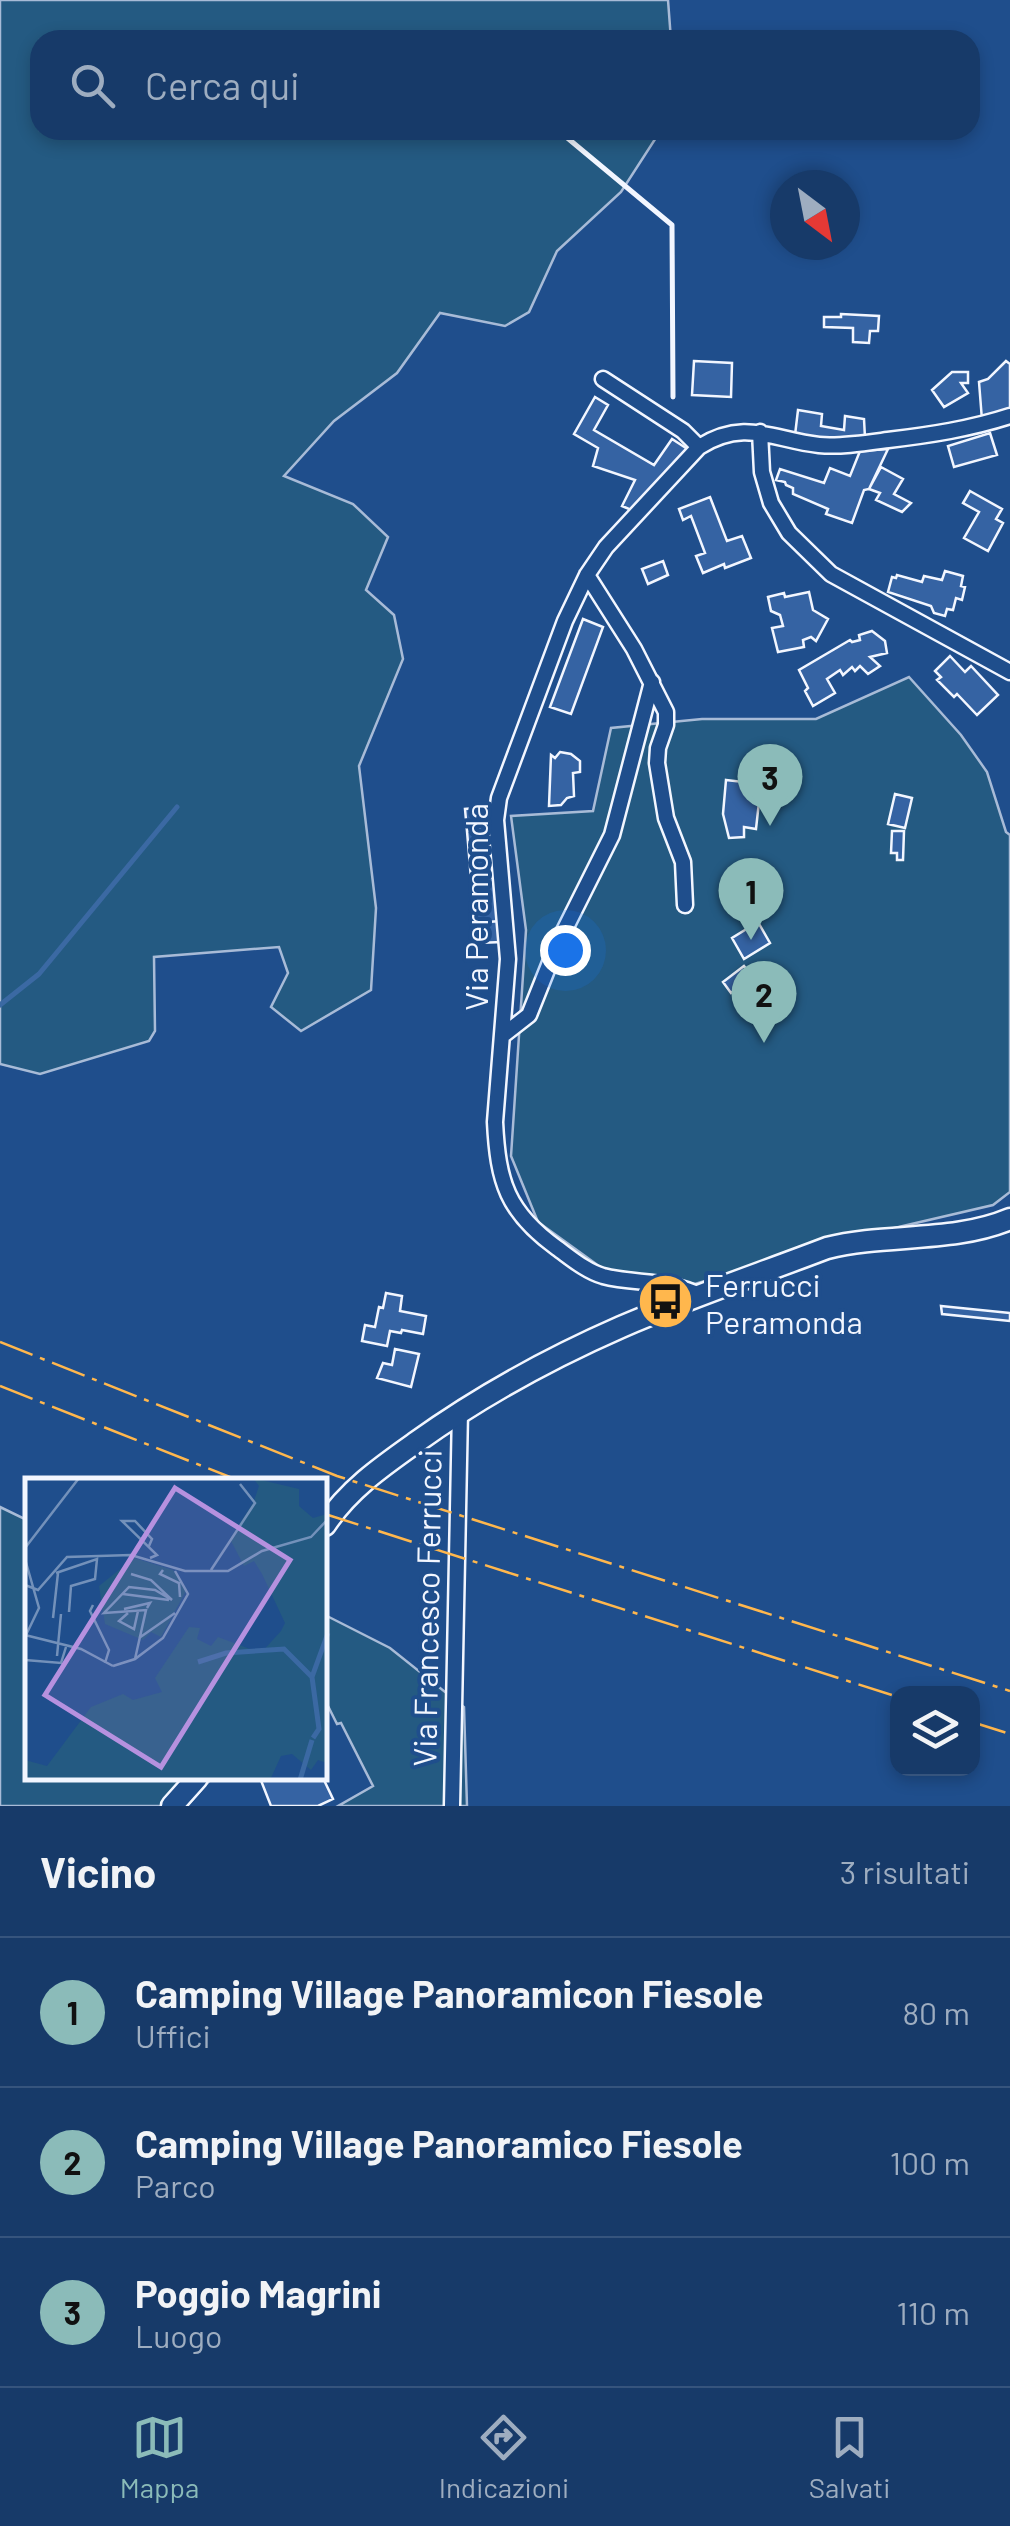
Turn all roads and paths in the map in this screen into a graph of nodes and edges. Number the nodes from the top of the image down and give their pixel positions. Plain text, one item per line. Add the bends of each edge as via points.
1 (602, 380) dead end
2 (1010, 416) edge
3 (760, 432) junction
4 (699, 447) junction
5 (586, 575) junction
6 (1010, 672) edge
7 (652, 682) junction
8 (686, 905) dead end
9 (502, 1036) junction
10 (1010, 1219) edge
11 (702, 1296) junction
12 (460, 1411) junction
13 (328, 1520) edge
14 (194, 1781) edge
15 (172, 1806) edge
16 (452, 1806) edge

1 - 4 street
2 - 3 street via 970,429 869,442 819,445
3 - 4 street via 735,432
3 - 6 street via 771,503 831,574
4 - 5 street, Via Peramonda
5 - 7 street
5 - 9 street, Via Peramonda via 496,810 508,959
7 - 8 street via 667,718 657,763
7 - 9 street via 612,835 529,1016
9 - 11 street, Via Peramonda via 496,1143 506,1191 523,1220 603,1276
10 - 11 main road, Via Francesco Ferrucci via 966,1232 828,1248
11 - 12 main road, Via Francesco Ferrucci via 604,1335
12 - 13 main road, Via Francesco Ferrucci via 364,1480
12 - 16 street, Via Francesco Ferrucci
14 - 15 main road

